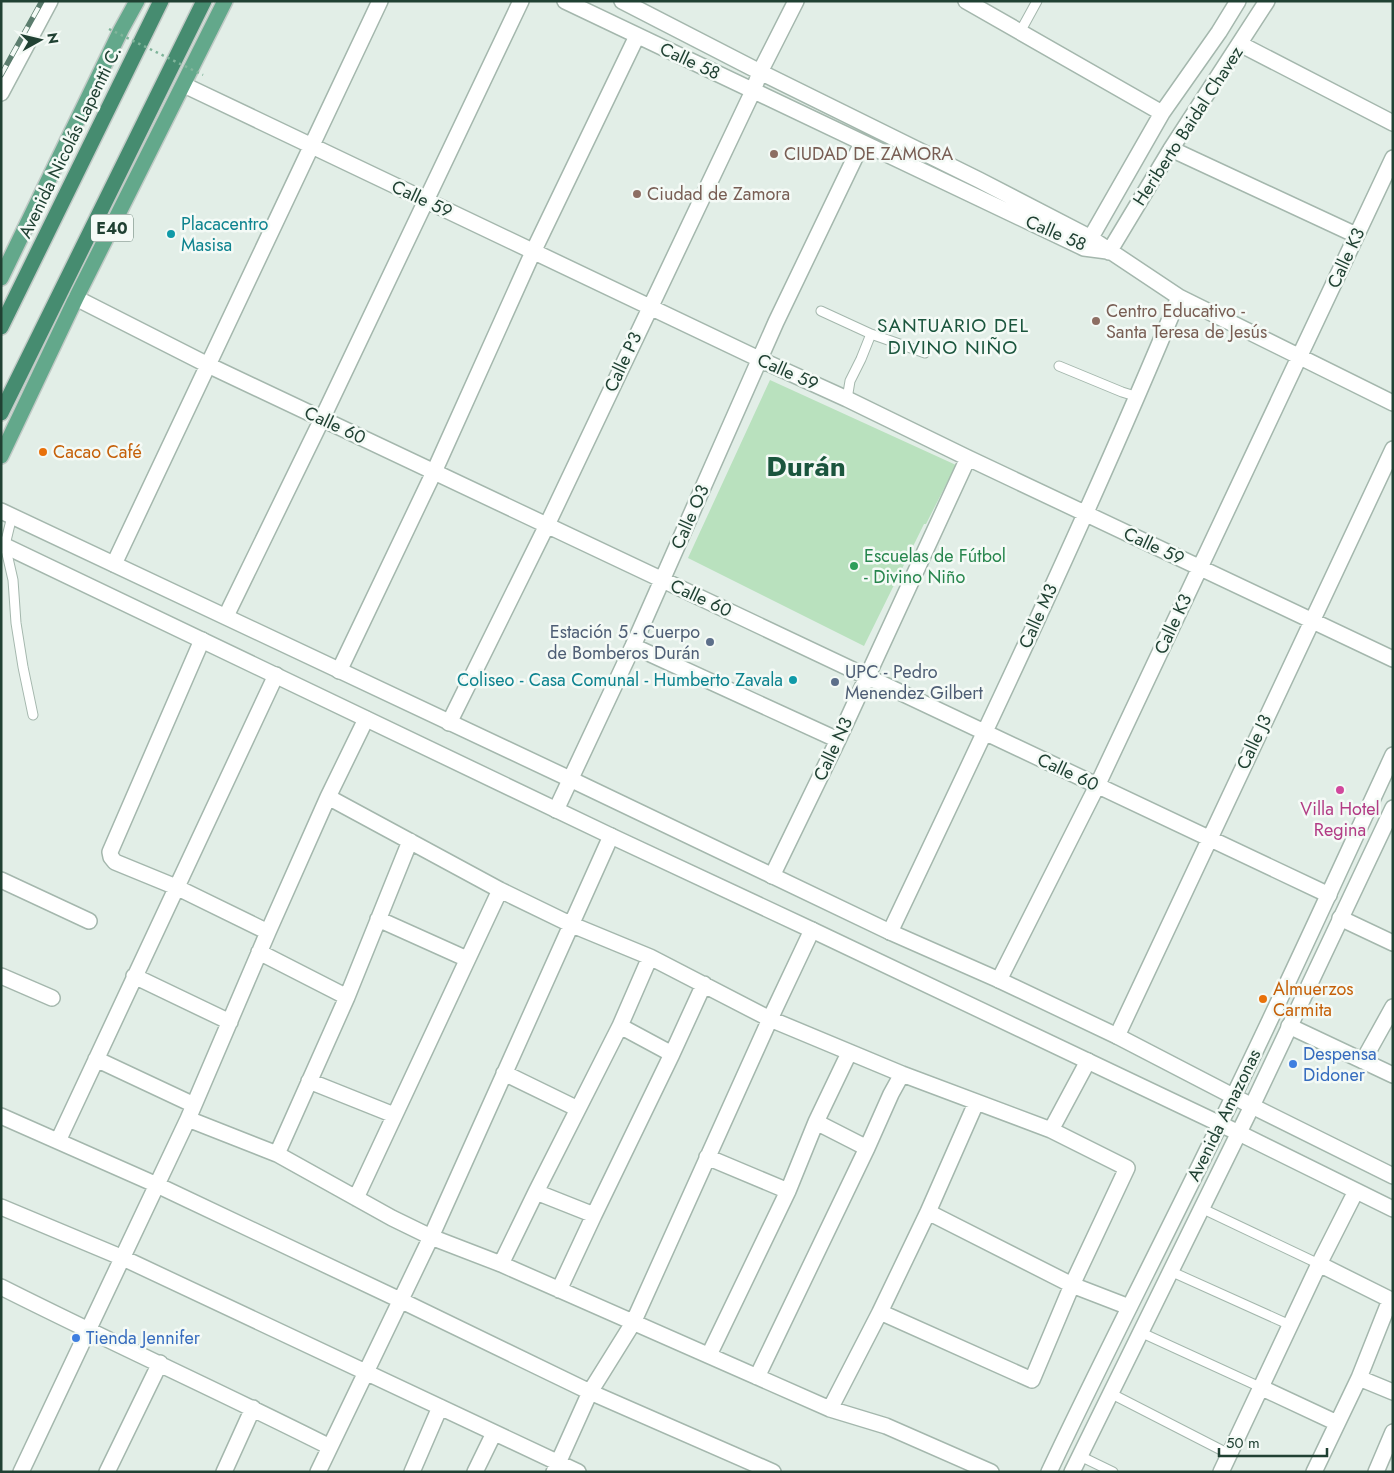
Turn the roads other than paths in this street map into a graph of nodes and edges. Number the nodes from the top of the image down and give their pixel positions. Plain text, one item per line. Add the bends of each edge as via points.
1 (50, 1) edge
2 (137, 1) edge
3 (161, 1) edge
4 (204, 1) edge
5 (225, 1) edge
6 (380, 1) edge
7 (521, 1) edge
8 (565, 1) edge
9 (622, 1) edge
10 (796, 1) edge
11 (966, 1) edge
12 (1037, 1) edge
13 (1238, 1) edge
14 (1267, 1) edge
15 (1020, 32) junction
16 (637, 36) junction
17 (1240, 44) junction
18 (760, 72) junction
19 (184, 85) junction
20 (753, 91) junction
21 (1, 94) edge
22 (1162, 113) junction
23 (1393, 123) edge
24 (862, 143) junction
25 (312, 147) junction
26 (1171, 149) junction
27 (1393, 158) edge
28 (426, 201) junction
29 (1356, 235) junction
30 (1087, 243) junction
31 (533, 252) junction
32 (1109, 252) junction
33 (1, 278) edge
34 (1179, 297) junction
35 (76, 298) junction
36 (649, 307) junction
37 (820, 311) dead end
38 (1, 327) edge
39 (871, 334) junction
40 (925, 353) dead end
41 (1299, 357) junction
42 (759, 359) junction
43 (208, 365) junction
44 (1059, 366) dead end
45 (1138, 397) junction
46 (847, 399) junction
47 (1393, 403) edge
48 (1, 413) edge
49 (322, 419) junction
50 (1393, 449) edge
51 (1, 456) edge
52 (968, 458) junction
53 (434, 472) junction
54 (7, 513) edge
55 (1085, 513) junction
56 (547, 525) junction
57 (3, 544) edge
58 (114, 564) junction
59 (1200, 568) junction
60 (662, 580) junction
61 (226, 616) junction
62 (1312, 620) junction
63 (202, 640) junction
64 (633, 646) junction
65 (1393, 659) edge
66 (339, 671) junction
67 (276, 675) junction
68 (866, 676) junction
69 (33, 715) dead end
70 (366, 719) junction
71 (449, 722) junction
72 (985, 733) junction
73 (838, 740) junction
74 (1393, 755) edge
75 (570, 779) junction
76 (1097, 786) junction
77 (328, 797) junction
78 (1393, 808) edge
79 (556, 810) junction
80 (611, 836) junction
81 (1209, 839) junction
82 (410, 841) junction
83 (772, 876) junction
84 (1, 880) edge
85 (176, 887) junction
86 (500, 890) junction
87 (1329, 895) junction
88 (1340, 918) junction
89 (378, 919) junction
90 (89, 921) dead end
91 (570, 924) junction
92 (812, 930) junction
93 (268, 932) junction
94 (890, 932) junction
95 (1393, 943) edge
96 (259, 952) junction
97 (650, 957) junction
98 (467, 959) junction
99 (1, 976) edge
100 (134, 976) junction
101 (999, 980) junction
102 (704, 984) junction
103 (347, 997) junction
104 (52, 998) dead end
105 (1393, 1006) edge
106 (770, 1019) junction
107 (230, 1022) junction
108 (620, 1026) junction
109 (1289, 1026) junction
110 (1117, 1036) junction
111 (849, 1053) junction
112 (672, 1054) junction
113 (96, 1059) junction
114 (1088, 1061) junction
115 (1363, 1061) junction
116 (504, 1074) junction
117 (902, 1074) junction
118 (1393, 1075) edge
119 (309, 1081) junction
120 (1234, 1096) junction
121 (976, 1103) junction
122 (1252, 1106) junction
123 (578, 1108) junction
124 (191, 1112) junction
125 (394, 1115) junction
126 (1, 1116) edge
127 (816, 1122) junction
128 (1221, 1123) junction
129 (1051, 1130) junction
130 (1239, 1133) junction
131 (58, 1141) junction
132 (867, 1148) junction
133 (277, 1154) junction
134 (708, 1157) junction
135 (1393, 1176) edge
136 (157, 1185) junction
137 (788, 1191) junction
138 (1356, 1191) junction
139 (536, 1192) junction
140 (356, 1198) junction
141 (1, 1207) edge
142 (1201, 1208) junction
143 (1393, 1209) edge
144 (928, 1212) junction
145 (594, 1215) junction
146 (431, 1237) junction
147 (123, 1258) junction
148 (502, 1264) junction
149 (1319, 1264) junction
150 (1170, 1271) junction
151 (1072, 1284) junction
152 (1, 1287) edge
153 (558, 1290) junction
154 (400, 1300) junction
155 (1391, 1301) edge
156 (1129, 1307) junction
157 (880, 1312) junction
158 (633, 1323) junction
159 (1290, 1326) junction
160 (89, 1331) junction
161 (1140, 1332) junction
162 (709, 1355) junction
163 (160, 1363) junction
164 (366, 1372) junction
165 (757, 1377) junction
166 (1359, 1378) junction
167 (1260, 1387) junction
168 (590, 1392) junction
169 (1393, 1392) edge
170 (1110, 1393) junction
171 (440, 1407) junction
172 (253, 1408) junction
173 (830, 1409) junction
174 (1338, 1422) junction
175 (494, 1432) junction
176 (1393, 1432) edge
177 (330, 1447) junction
178 (1229, 1454) junction
179 (1080, 1456) junction
180 (556, 1467) edge
181 (21, 1472) edge
182 (107, 1472) edge
183 (224, 1472) edge
184 (318, 1472) edge
185 (412, 1472) edge
186 (475, 1472) edge
187 (578, 1472) edge
188 (773, 1472) edge
189 (991, 1472) edge
190 (1049, 1472) edge
191 (1072, 1472) edge
192 (1113, 1472) edge
193 (1221, 1472) edge
194 (1314, 1472) edge
195 (1376, 1472) edge

1 - 21 street
2 - 33 main road, Avenida Nicolás Lapentti C.
3 - 38 highway, Avenida Nicolás Lapentti C.
4 - 48 highway, E40
5 - 19 main road, E40
6 - 25 street
7 - 28 street
8 - 16 street, Calle 58
9 - 18 street, Calle 58
10 - 18 street, Calle P3
11 - 15 street
12 - 15 lane
13 - 22 street, Heriberto Baidal Chavez
14 - 17 street, Heriberto Baidal Chavez
15 - 22 street
16 - 20 street, Calle 58
16 - 31 street
17 - 23 street
17 - 26 street, Heriberto Baidal Chavez
18 - 20 street, Calle P3
18 - 30 street, Calle 58 via 979,180
19 - 25 street, Calle 59
19 - 35 main road, E40
20 - 24 street, Calle 58
20 - 36 street, Calle P3
22 - 30 street, Heriberto Baidal Chavez
24 - 30 street, Calle 58
24 - 42 street, Calle O3
25 - 28 street, Calle 59
25 - 43 street
26 - 29 street
26 - 32 street, Heriberto Baidal Chavez
27 - 29 street, Calle K3
28 - 31 street, Calle 59
28 - 49 street
29 - 41 street, Calle K3
30 - 32 street, Calle 58
31 - 36 street, Calle 59
31 - 53 street
32 - 34 street
34 - 41 street
34 - 45 street, Calle M3
35 - 43 street, Calle 60
35 - 51 main road, E40
36 - 42 street, Calle 59
36 - 56 street, Calle P3
37 - 39 lane
39 - 40 lane
39 - 46 lane via 850,381
41 - 47 street
41 - 59 street, Calle K3
42 - 46 street, Calle 59
42 - 60 street, Calle O3
43 - 49 street, Calle 60
43 - 58 street
44 - 45 lane
45 - 55 street, Calle M3
46 - 52 street, Calle 59
49 - 53 street, Calle 60
49 - 61 street
50 - 62 street, Calle J3
52 - 55 street, Calle 59
52 - 68 street, Calle N3
53 - 56 street, Calle 60
53 - 66 street
54 - 57 lane
54 - 58 street
55 - 59 street, Calle 59
55 - 72 street, Calle M3
56 - 60 street, Calle 60
56 - 71 street, Calle P3
57 - 63 street
57 - 69 lane via 13,580 16,622
58 - 61 street
59 - 62 street, Calle 59
59 - 76 street, Calle K3
60 - 64 street, Calle O3
60 - 68 street, Calle 60
61 - 66 street
62 - 65 street, Calle 59
62 - 81 street, Calle J3
63 - 67 street
63 - 85 street via 110,852 115,862
64 - 73 street
64 - 75 street, Calle O3
66 - 71 street
67 - 70 street
67 - 85 street
68 - 72 street, Calle 60
68 - 73 street, Calle N3
70 - 77 street
70 - 79 street
71 - 75 street
72 - 76 street, Calle 60
72 - 94 street, Calle M3
73 - 83 street, Calle N3
74 - 87 street, Avenida Amazonas
75 - 79 street, Calle O3
75 - 83 street
76 - 81 street, Calle 60
76 - 101 street, Calle K3
77 - 82 street
77 - 93 street
78 - 88 street, Avenida Amazonas
79 - 80 street
80 - 91 street
80 - 92 street
81 - 87 street, Calle 60
81 - 110 street, Calle J3
82 - 86 street
82 - 89 street
83 - 94 street
84 - 90 street
85 - 93 street
85 - 100 street
86 - 91 street
86 - 98 street
87 - 120 street, Avenida Amazonas
88 - 95 street
88 - 109 street, Avenida Amazonas
89 - 98 street
89 - 103 street
91 - 97 street
91 - 116 street
92 - 106 street
92 - 114 street
93 - 96 street
94 - 101 street
96 - 103 street
96 - 107 street
97 - 102 street
97 - 108 street
98 - 125 street
99 - 104 street
100 - 107 street
100 - 113 street
101 - 110 street
102 - 106 street
102 - 112 street
103 - 119 street
105 - 115 street
106 - 111 street
106 - 134 street
107 - 124 street
108 - 112 street
108 - 123 street
109 - 115 street
109 - 122 street, Avenida Amazonas
110 - 120 street
111 - 117 street
111 - 127 street
112 - 145 street
113 - 124 street
113 - 131 street
114 - 128 street
114 - 129 street
115 - 118 street
116 - 123 street
116 - 146 street
117 - 121 street
117 - 132 street
119 - 125 street
119 - 133 street
120 - 122 street
120 - 128 street, Avenida Amazonas
121 - 129 street
121 - 144 street
122 - 130 street, Avenida Amazonas
122 - 135 street
123 - 139 street
124 - 133 street
124 - 136 street
125 - 140 street
126 - 131 street
127 - 132 street
127 - 137 street
128 - 130 street
128 - 156 street, Avenida Amazonas
129 - 151 street via 1127,1168
130 - 138 street
130 - 142 street, Avenida Amazonas
131 - 136 street
132 - 165 street
133 - 140 street
134 - 137 street
134 - 158 street
136 - 147 street
136 - 154 street
137 - 162 street
138 - 143 street
138 - 149 street
139 - 145 street
139 - 148 street
140 - 146 street
141 - 147 street
142 - 149 lane
142 - 150 street, Avenida Amazonas
144 - 151 street
144 - 157 street
145 - 153 street
146 - 148 street
146 - 154 street
147 - 160 street
147 - 164 street
148 - 153 street
149 - 155 street
149 - 159 street
150 - 159 lane
150 - 161 street, Avenida Amazonas
151 - 156 street
151 - 157 street via 1032,1380
152 - 160 street
153 - 158 street
154 - 164 street
154 - 168 street
155 - 166 street
156 - 190 street, Avenida Amazonas
157 - 173 street
158 - 162 street
158 - 168 street
159 - 167 street
160 - 163 street
160 - 181 street
161 - 167 lane
161 - 170 street, Avenida Amazonas
162 - 165 street
163 - 172 street
163 - 182 street
164 - 171 street
164 - 177 street
165 - 173 street
166 - 169 street
166 - 174 street
167 - 174 street
167 - 178 street
168 - 180 street
168 - 188 street
170 - 178 lane
170 - 179 street, Avenida Amazonas
171 - 175 street
171 - 185 street
172 - 177 street
172 - 183 street
173 - 189 street via 886,1426
174 - 194 street
175 - 180 street
175 - 186 street
176 - 195 street
177 - 184 street
178 - 193 street
179 - 191 street, Avenida Amazonas
179 - 192 lane
180 - 187 street

